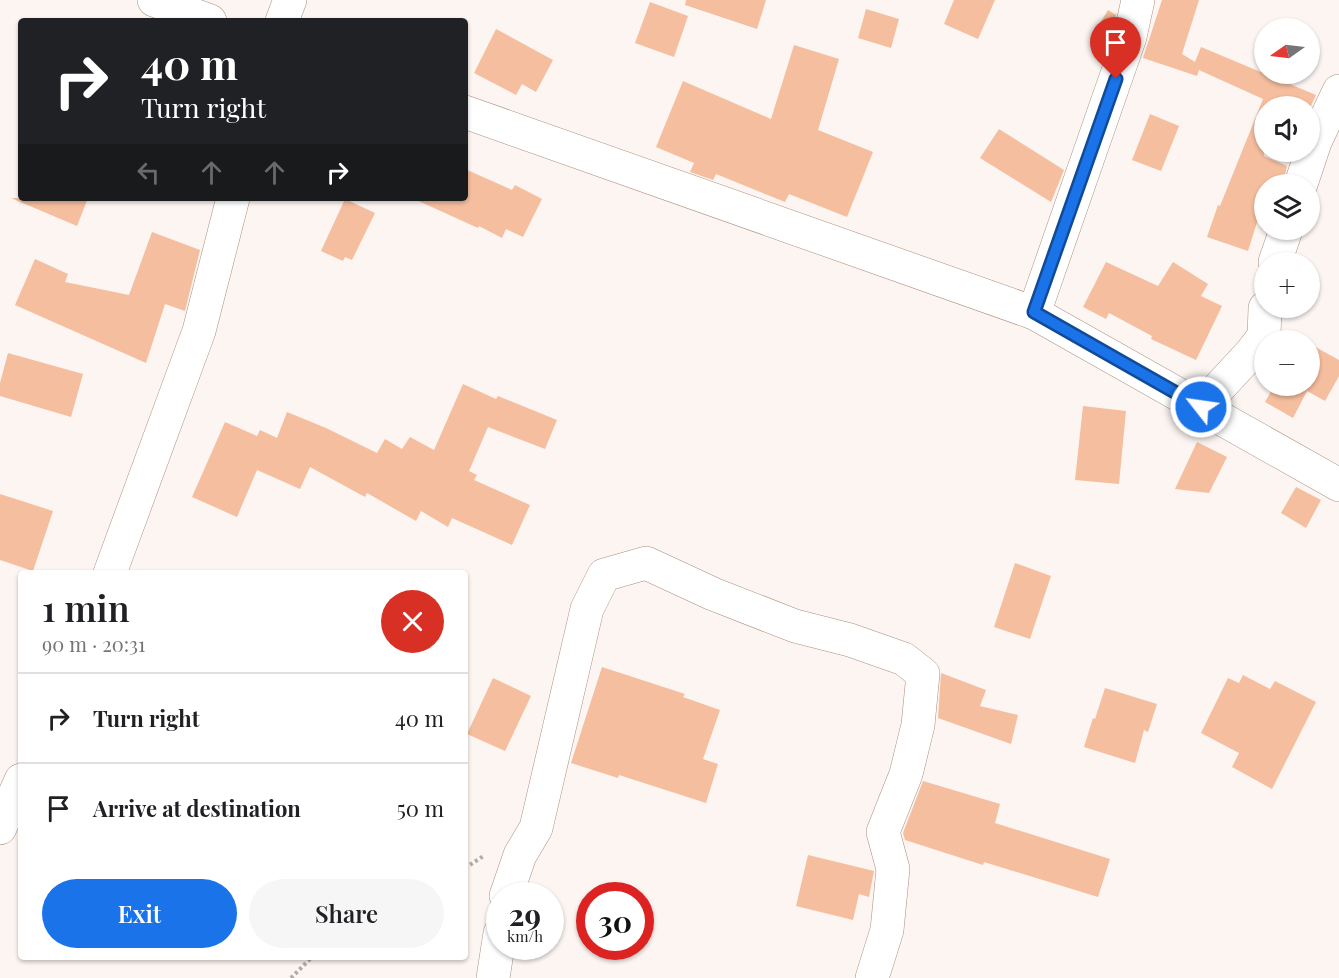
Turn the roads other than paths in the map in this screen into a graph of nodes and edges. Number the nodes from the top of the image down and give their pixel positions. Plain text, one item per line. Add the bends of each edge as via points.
1 (154, 0) edge
2 (290, 0) edge
3 (1138, 0) edge
4 (202, 18) edge
5 (283, 18) edge
6 (1339, 91) edge
7 (468, 113) edge
8 (1303, 174) edge
9 (232, 201) edge
10 (1034, 312) junction
11 (1265, 318) edge
12 (1201, 407) junction
13 (1339, 485) edge
14 (111, 570) edge
15 (18, 787) edge
16 (0, 828) edge
17 (511, 882) edge
18 (496, 960) edge
19 (493, 978) edge
20 (873, 978) edge

1 - 4 street
2 - 5 street
3 - 10 street via 1131,37
6 - 8 street
7 - 10 street
9 - 14 street via 199,331
10 - 12 street
11 - 12 street via 1264,336
12 - 13 street
15 - 16 street
17 - 20 street via 520,855 536,828 587,609 604,575 646,563 795,626 904,659 923,674 918,725 906,774 883,832 893,869 887,930
18 - 19 street

